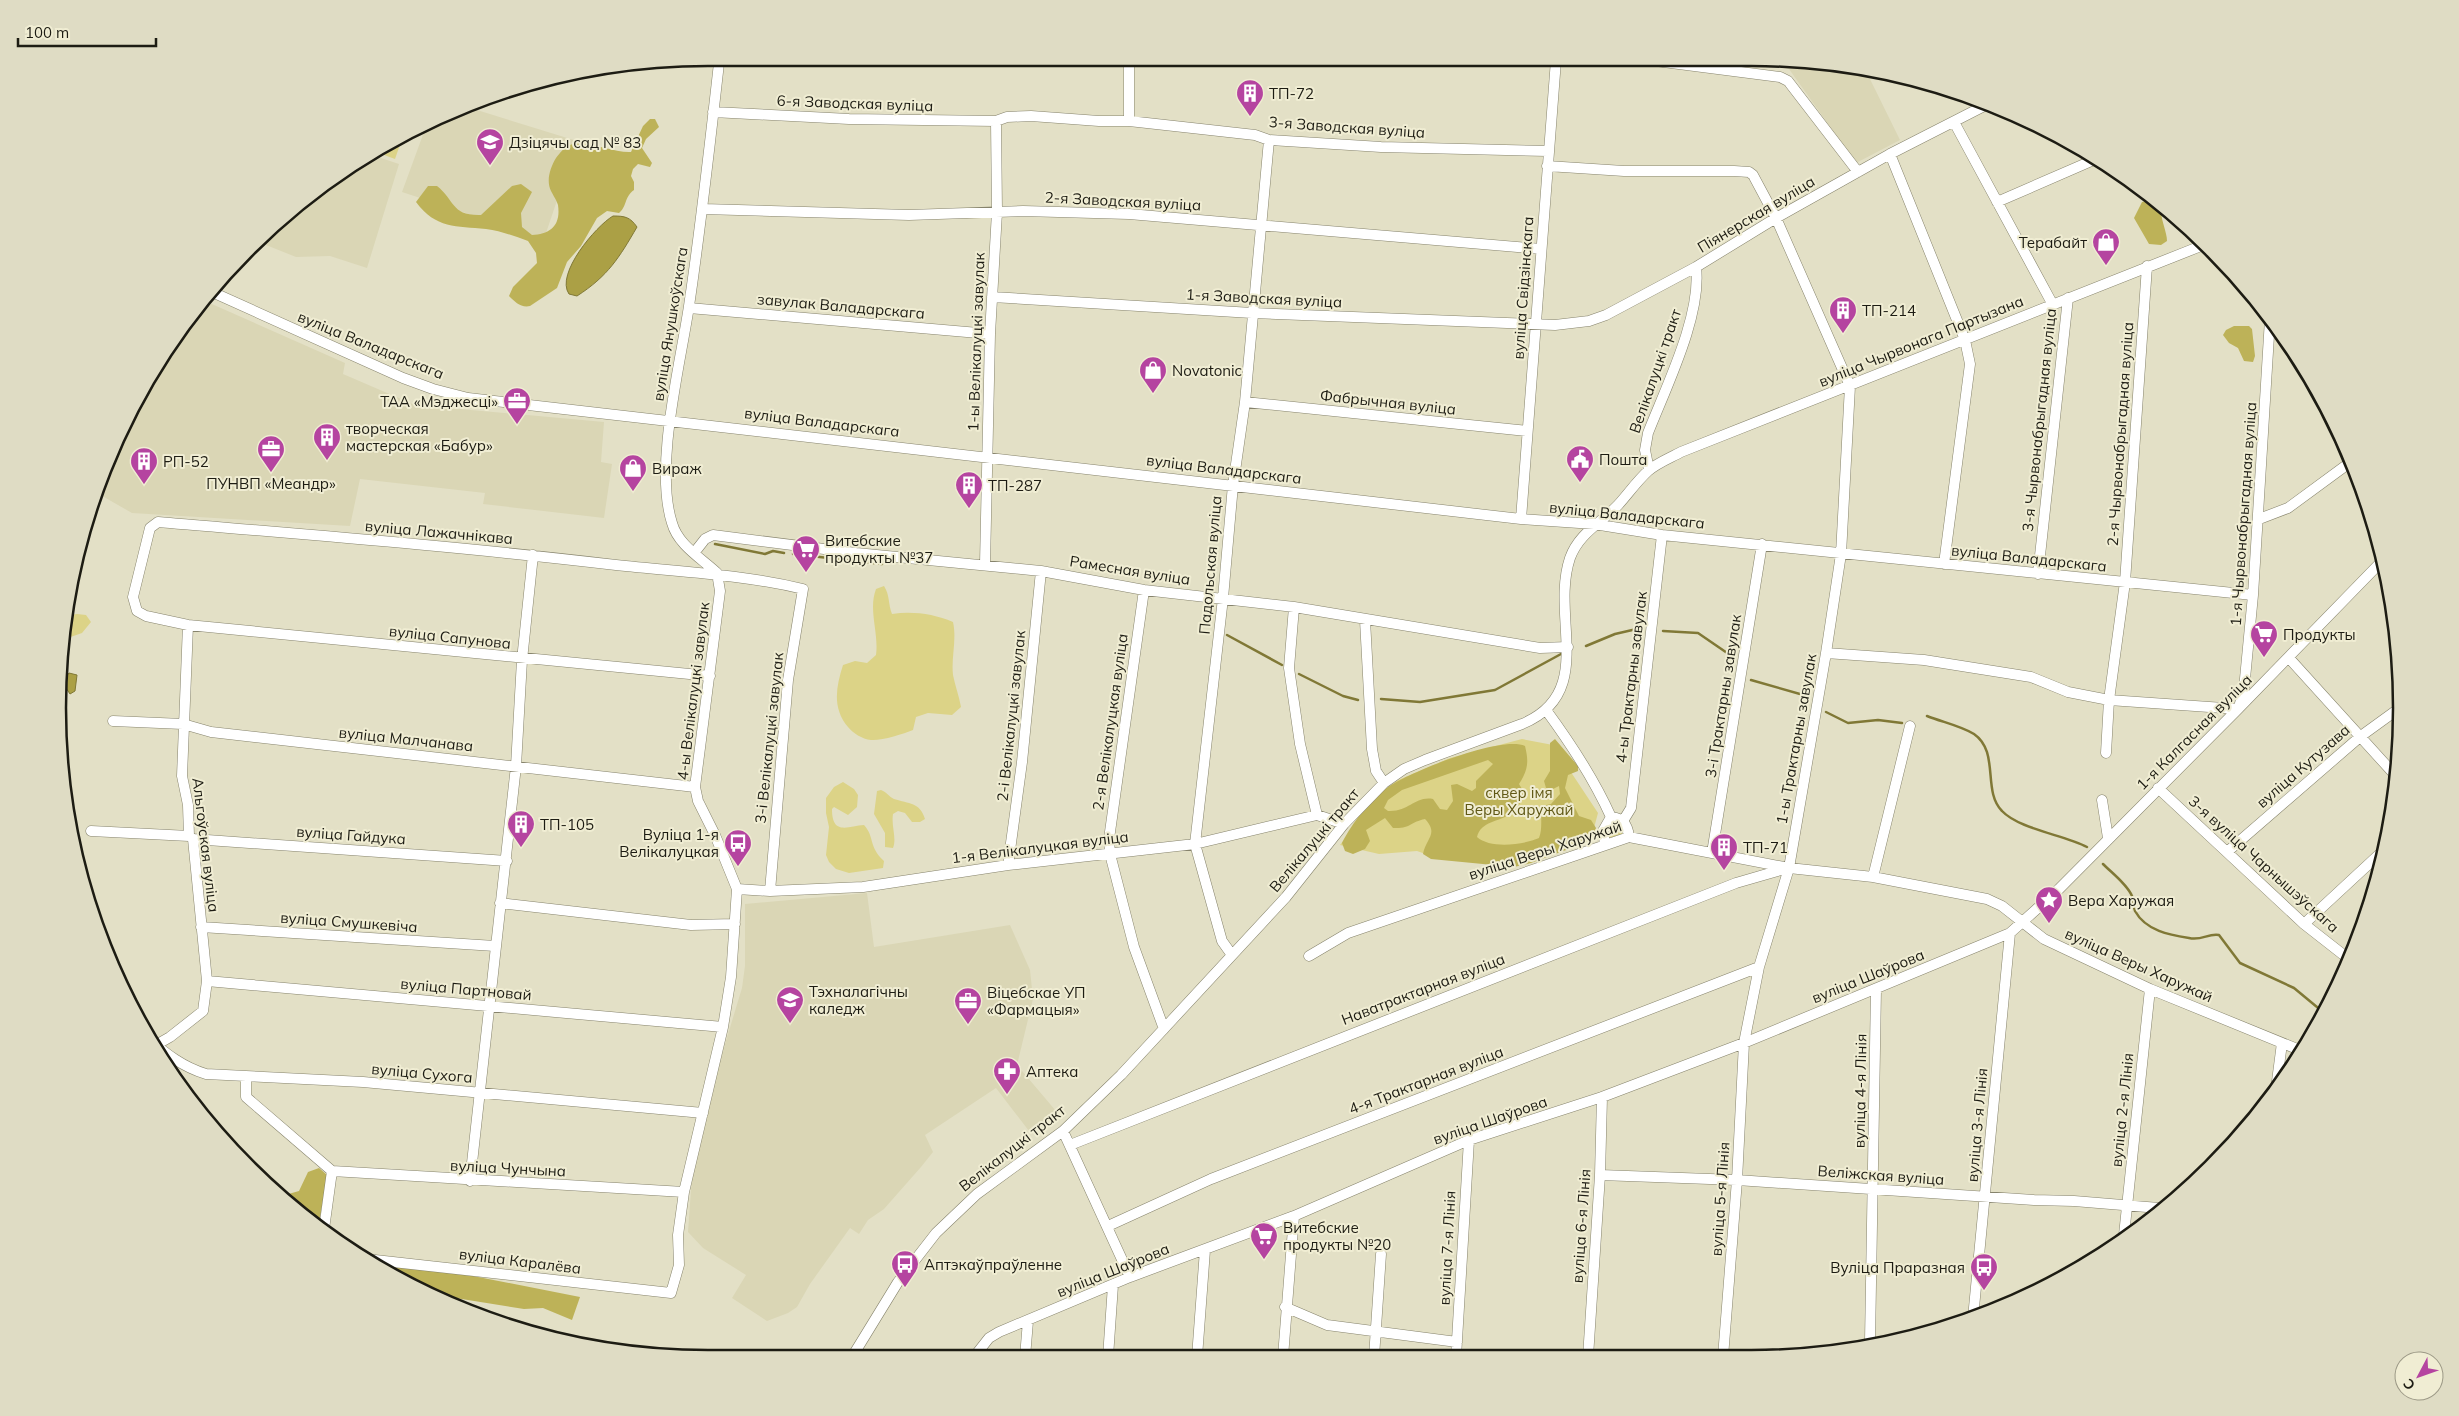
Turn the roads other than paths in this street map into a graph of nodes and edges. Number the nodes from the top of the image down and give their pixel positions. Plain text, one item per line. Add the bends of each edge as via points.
1 (719, 66) edge
2 (1129, 66) edge
3 (1555, 66) edge
4 (1689, 66) edge
5 (1980, 108) edge
6 (714, 112) junction
7 (996, 121) junction
8 (1129, 121) junction
9 (1954, 122) junction
10 (1269, 140) junction
11 (1548, 151) junction
12 (1890, 154) junction
13 (2089, 162) edge
14 (1547, 166) junction
15 (1858, 172) junction
16 (1996, 202) junction
17 (703, 209) junction
18 (997, 212) junction
19 (1776, 218) junction
20 (1262, 226) junction
21 (2197, 247) edge
22 (1541, 249) junction
23 (2147, 266) junction
24 (1696, 267) junction
25 (218, 295) edge
26 (992, 297) junction
27 (2068, 298) junction
28 (2053, 305) junction
29 (689, 308) junction
30 (1252, 313) junction
31 (1535, 324) junction
32 (2269, 330) edge
33 (990, 334) junction
34 (1965, 340) junction
35 (1850, 386) junction
36 (1245, 402) junction
37 (671, 420) junction
38 (1527, 431) junction
39 (986, 457) junction
40 (2345, 466) edge
41 (1649, 470) junction
42 (1233, 485) junction
43 (1521, 518) junction
44 (2259, 519) junction
45 (158, 522) joint
46 (1594, 524) junction
47 (1662, 535) junction
48 (1762, 544) junction
49 (694, 553) junction
50 (1841, 554) junction
51 (533, 555) junction
52 (985, 564) junction
53 (1944, 564) junction
54 (2376, 567) edge
55 (1041, 571) junction
56 (716, 573) junction
57 (2038, 574) junction
58 (2125, 582) junction
59 (803, 589) joint
60 (1144, 590) junction
61 (2253, 595) junction
62 (1223, 598) junction
63 (1294, 607) junction
64 (1365, 620) junction
65 (188, 625) junction
66 (1568, 647) junction
67 (1826, 653) junction
68 (2289, 658) junction
69 (522, 660) junction
70 (710, 676) junction
71 (2109, 700) junction
72 (2238, 709) junction
73 (1546, 710) junction
74 (2393, 713) edge
75 (113, 721) dead end
76 (183, 724) junction
77 (1910, 726) dead end
78 (2361, 736) junction
79 (2106, 753) dead end
80 (516, 766) junction
81 (2389, 768) edge
82 (1384, 783) junction
83 (695, 788) junction
84 (2158, 788) junction
85 (2102, 800) dead end
86 (1317, 815) junction
87 (1611, 817) junction
88 (1623, 821) junction
89 (1344, 824) junction
90 (91, 831) dead end
91 (1630, 837) junction
92 (191, 838) junction
93 (2108, 838) junction
94 (1195, 844) junction
95 (1605, 844) junction
96 (2227, 852) junction
97 (1712, 853) junction
98 (1110, 854) junction
99 (2374, 859) edge
100 (506, 861) junction
101 (1008, 865) junction
102 (1789, 868) junction
103 (1873, 877) junction
104 (737, 889) junction
105 (770, 891) junction
106 (500, 903) junction
107 (2024, 922) junction
108 (735, 924) junction
109 (2304, 924) junction
110 (201, 927) junction
111 (2010, 933) junction
112 (495, 946) junction
113 (1232, 955) junction
114 (2344, 955) edge
115 (1309, 956) dead end
116 (1759, 967) junction
117 (207, 981) junction
118 (1876, 989) junction
119 (2150, 989) junction
120 (490, 1007) junction
121 (723, 1027) junction
122 (1164, 1030) junction
123 (160, 1043) edge
124 (1744, 1043) junction
125 (2282, 1043) junction
126 (2295, 1048) edge
127 (166, 1052) edge
128 (2278, 1075) edge
129 (246, 1076) junction
130 (481, 1093) junction
131 (1602, 1097) junction
132 (703, 1113) junction
133 (1063, 1131) junction
134 (1469, 1140) junction
135 (1070, 1145) junction
136 (332, 1171) junction
137 (1600, 1175) junction
138 (1737, 1180) junction
139 (470, 1181) junction
140 (1874, 1190) junction
141 (684, 1192) junction
142 (1986, 1196) junction
143 (2126, 1206) junction
144 (2153, 1208) edge
145 (1294, 1216) junction
146 (325, 1223) edge
147 (1108, 1226) junction
148 (2124, 1230) edge
149 (1205, 1250) junction
150 (1381, 1254) dead end
151 (380, 1260) edge
152 (1130, 1277) junction
153 (1113, 1285) junction
154 (671, 1294) joint
155 (1285, 1307) junction
156 (1974, 1310) edge
157 (1028, 1321) junction
158 (1375, 1331) junction
159 (1870, 1338) edge
160 (1457, 1342) junction
161 (856, 1350) edge
162 (980, 1350) edge
163 (1026, 1350) edge
164 (1108, 1350) edge
165 (1198, 1350) edge
166 (1283, 1350) edge
167 (1374, 1350) edge
168 (1456, 1350) edge
169 (1588, 1350) edge
170 (1724, 1350) edge

1 - 6 street, вуліца Янушкоўскага
2 - 8 street
3 - 11 street, вуліца Свідзінскага
4 - 15 street via 1780,77 1788,81
5 - 9 street, Піянерская вуліца
6 - 7 street, 6-я Заводская вуліца via 850,120
6 - 17 street, вуліца Янушкоўскага
7 - 8 street, 3-я Заводская вуліца via 1031,116
7 - 18 street, 1-ы Велікалуцкі завулак
8 - 10 street, 3-я Заводская вуліца via 1255,135
9 - 12 street, Піянерская вуліца
9 - 16 street, 3-я Чырвонабрыгадная вуліца
10 - 11 street, 3-я Заводская вуліца via 1381,147
10 - 20 street, Падольская вуліца
11 - 14 street, вуліца Свідзінскага
12 - 15 street, Піянерская вуліца
12 - 34 street
13 - 16 street
14 - 19 street via 1624,171 1749,172
14 - 22 street, вуліца Свідзінскага
15 - 19 street, Піянерская вуліца
16 - 28 street, 3-я Чырвонабрыгадная вуліца
17 - 18 street, 2-я Заводская вуліца via 909,215
17 - 29 street, вуліца Янушкоўскага
18 - 20 street, 2-я Заводская вуліца via 1128,214
18 - 26 street, 1-ы Велікалуцкі завулак
19 - 24 street, Піянерская вуліца
19 - 35 street
20 - 22 street, 2-я Заводская вуліца
20 - 30 street, Падольская вуліца
21 - 23 street, вуліца Чырвонага Партызана
22 - 31 street, вуліца Свідзінскага
23 - 27 street, вуліца Чырвонага Партызана
23 - 58 street, 2-я Чырвонабрыгадная вуліца
24 - 31 street, Піянерская вуліца via 1589,322
24 - 41 street, Велікалуцкі тракт via 1691,320 1648,433
25 - 37 street, вуліца Валадарскага via 433,389 468,398
26 - 30 street, 1-я Заводская вуліца
26 - 33 street, 1-ы Велікалуцкі завулак
27 - 28 street, вуліца Чырвонага Партызана
27 - 57 street, 3-я Чырвонабрыгадная вуліца
28 - 34 street, вуліца Чырвонага Партызана
29 - 33 street, завулак Валадарскага
29 - 37 street, вуліца Янушкоўскага
30 - 31 street, 1-я Заводская вуліца
30 - 36 street, Падольская вуліца
31 - 38 street, вуліца Свідзінскага
32 - 44 street, 1-я Чырвонабрыгадная вуліца
33 - 39 street, 1-ы Велікалуцкі завулак
34 - 35 street, вуліца Чырвонага Партызана
34 - 53 street via 1970,364
35 - 41 street, вуліца Чырвонага Партызана via 1681,452
35 - 50 street, 1-ы Трактарны завулак
36 - 38 street, Фабрычная вуліца
36 - 42 street, Падольская вуліца
37 - 39 street, вуліца Валадарскага
37 - 49 street, вуліца Янушкоўскага via 666,470 668,507 679,539
38 - 43 street, вуліца Свідзінскага
39 - 42 street, вуліца Валадарскага
39 - 52 street, 1-ы Велікалуцкі завулак
40 - 44 street via 2288,508
41 - 46 street, Велікалуцкі тракт via 1616,507
42 - 43 street, вуліца Валадарскага
42 - 62 street, Падольская вуліца
43 - 46 street, вуліца Валадарскага
44 - 61 street, 1-я Чырвонабрыгадная вуліца
45 - 51 street, вуліца Лажачнікава
45 - 65 street, вуліца Сапунова via 150,528 134,604 146,616
46 - 47 street, вуліца Валадарскага
46 - 66 street, Велікалуцкі тракт via 1575,548 1566,572 1563,607
47 - 48 street, вуліца Валадарскага
47 - 88 street, 4-ы Трактарны завулак via 1631,808
48 - 50 street, вуліца Валадарскага
48 - 97 street, 3-і Трактарны завулак
49 - 52 street, Рамесная вуліца via 705,539 713,535 856,553
49 - 56 street, вуліца Янушкоўскага
50 - 53 street, вуліца Валадарскага
50 - 67 street, 1-ы Трактарны завулак
51 - 56 street, вуліца Лажачнікава
51 - 69 street
52 - 55 street, Рамесная вуліца
53 - 57 street, вуліца Валадарскага
54 - 68 street, 1-я Калгасная вуліца
55 - 60 street, Рамесная вуліца
55 - 101 street, 2-і Велікалуцкі завулак
56 - 59 street, вуліца Лажачнікава
56 - 70 street, 4-ы Велікалуцкі завулак via 720,591
57 - 58 street, вуліца Валадарскага
58 - 61 street, вуліца Валадарскага
58 - 71 street, 2-я Чырвонабрыгадная вуліца
59 - 105 street, 3-і Велікалуцкі завулак via 788,680
60 - 62 street, Рамесная вуліца
60 - 98 street, 2-я Велікалуцкая вуліца via 1109,839
61 - 72 street, 1-я Чырвонабрыгадная вуліца via 2244,689
62 - 63 street, Рамесная вуліца
62 - 94 street, Падольская вуліца
63 - 64 street, Рамесная вуліца
63 - 86 street via 1289,668 1300,744
64 - 66 street, Рамесная вуліца via 1540,648
64 - 82 street via 1372,749 1376,771
65 - 69 street, вуліца Сапунова
65 - 76 street, Альгоўская вуліца
66 - 73 street, Велікалуцкі тракт via 1566,674 1557,697
67 - 71 street via 1924,660 2031,677 2068,692
67 - 102 street, 1-ы Трактарны завулак
68 - 72 street, 1-я Калгасная вуліца
68 - 78 street
69 - 70 street, вуліца Сапунова
69 - 80 street
70 - 83 street, 4-ы Велікалуцкі завулак
71 - 72 street
71 - 79 street, 2-я Чырвонабрыгадная вуліца
72 - 84 street, 1-я Калгасная вуліца
73 - 82 street, Велікалуцкі тракт via 1528,722 1411,766
73 - 87 street via 1576,750
74 - 78 street, вуліца Кутузава
75 - 76 street, вуліца Малчанава
76 - 80 street, вуліца Малчанава via 212,732
76 - 92 street, Альгоўская вуліца via 182,776
77 - 103 street
78 - 81 street
78 - 96 street, вуліца Кутузава
80 - 83 street, вуліца Малчанава
80 - 100 street
82 - 89 street, Велікалуцкі тракт
83 - 104 street, 4-ы Велікалуцкі завулак
84 - 93 street, 1-я Калгасная вуліца
84 - 96 street, 3-я вуліца Чарнышэўскага
85 - 93 street
86 - 89 street
86 - 94 street, 1-я Велікалуцкая вуліца
87 - 88 street
87 - 95 street via 1603,831
88 - 91 street
89 - 113 street, Велікалуцкі тракт via 1286,897
90 - 92 street, вуліца Гайдука
91 - 95 street, вуліца Веры Харужай
91 - 97 street, вуліца Веры Харужай
92 - 100 street, вуліца Гайдука
92 - 110 street, Альгоўская вуліца
93 - 107 street, 1-я Калгасная вуліца
94 - 98 street, 1-я Велікалуцкая вуліца
94 - 113 street, Падольская вуліца via 1222,941
95 - 115 street, вуліца Веры Харужай via 1348,932
96 - 109 street, 3-я вуліца Чарнышэўскага
97 - 102 street, вуліца Веры Харужай
98 - 101 street, 1-я Велікалуцкая вуліца
98 - 122 street, 2-я Велікалуцкая вуліца via 1134,947
99 - 109 street
100 - 106 street
101 - 105 street, 1-я Велікалуцкая вуліца via 863,887
102 - 103 street, вуліца Веры Харужай
102 - 116 street, 1-ы Трактарны завулак
102 - 135 street, Наватрактарная вуліца via 1736,883
103 - 107 street, вуліца Веры Харужай via 1987,900 2002,906
104 - 105 street, 1-я Велікалуцкая вуліца
104 - 108 street, 4-ы Велікалуцкі завулак
106 - 108 street via 691,925
106 - 112 street
107 - 111 street, вуліца Шаўрова
107 - 119 street, вуліца Веры Харужай via 2044,939
108 - 121 street, 4-ы Велікалуцкі завулак via 732,977
109 - 114 street, 3-я вуліца Чарнышэўскага
110 - 112 street, вуліца Смушкевіча
110 - 117 street, Альгоўская вуліца
111 - 118 street, вуліца Шаўрова
111 - 142 street, вуліца 3-я Лінія
112 - 120 street
113 - 122 street, Велікалуцкі тракт
116 - 124 street, 1-ы Трактарны завулак
116 - 147 street, 4-я Трактарная вуліца via 1211,1179
117 - 120 street, вуліца Партновай
117 - 123 street, Альгоўская вуліца via 203,1011
118 - 124 street, вуліца Шаўрова
118 - 140 street, вуліца 4-я Лінія
119 - 125 street, вуліца Веры Харужай
119 - 143 street, вуліца 2-я Лінія
120 - 121 street, вуліца Партновай
120 - 130 street
121 - 132 street, 4-ы Велікалуцкі завулак
122 - 133 street, Велікалуцкі тракт
124 - 131 street, вуліца Шаўрова
124 - 138 street, вуліца 5-я Лінія
125 - 126 street, вуліца Веры Харужай
125 - 128 street
127 - 129 street, вуліца Сухога via 191,1069 206,1074
129 - 130 street, вуліца Сухога
129 - 136 street via 246,1097
130 - 132 street, вуліца Сухога
130 - 139 street
131 - 134 street, вуліца Шаўрова
131 - 137 street, вуліца 6-я Лінія
132 - 141 street, 4-ы Велікалуцкі завулак
133 - 135 street
133 - 161 street, Велікалуцкі тракт via 977,1194 936,1232 898,1282
134 - 145 street, вуліца Шаўрова
134 - 160 street, вуліца 7-я Лінія
135 - 147 street
136 - 139 street, вуліца Чунчына
136 - 146 street
137 - 138 street, Веліжская вуліца
137 - 169 street, вуліца 6-я Лінія
138 - 140 street, Веліжская вуліца
138 - 170 street, вуліца 5-я Лінія
139 - 141 street, вуліца Чунчына
140 - 142 street, Веліжская вуліца
140 - 159 street, вуліца 4-я Лінія
141 - 154 street, 4-ы Велікалуцкі завулак via 678,1235 680,1265
142 - 143 street, Веліжская вуліца
142 - 156 street, вуліца 3-я Лінія
143 - 144 street, Веліжская вуліца
143 - 148 street, вуліца 2-я Лінія
145 - 149 street, вуліца Шаўрова
145 - 155 street
147 - 152 street
149 - 152 street, вуліца Шаўрова
149 - 165 street
150 - 158 street
151 - 154 street, вуліца Каралёва
152 - 153 street, вуліца Шаўрова
153 - 157 street, вуліца Шаўрова
153 - 164 street
155 - 158 street via 1327,1325
155 - 166 street
157 - 162 street, вуліца Шаўрова via 999,1332
157 - 163 street
158 - 160 street
158 - 167 street
160 - 168 street, вуліца 7-я Лінія

